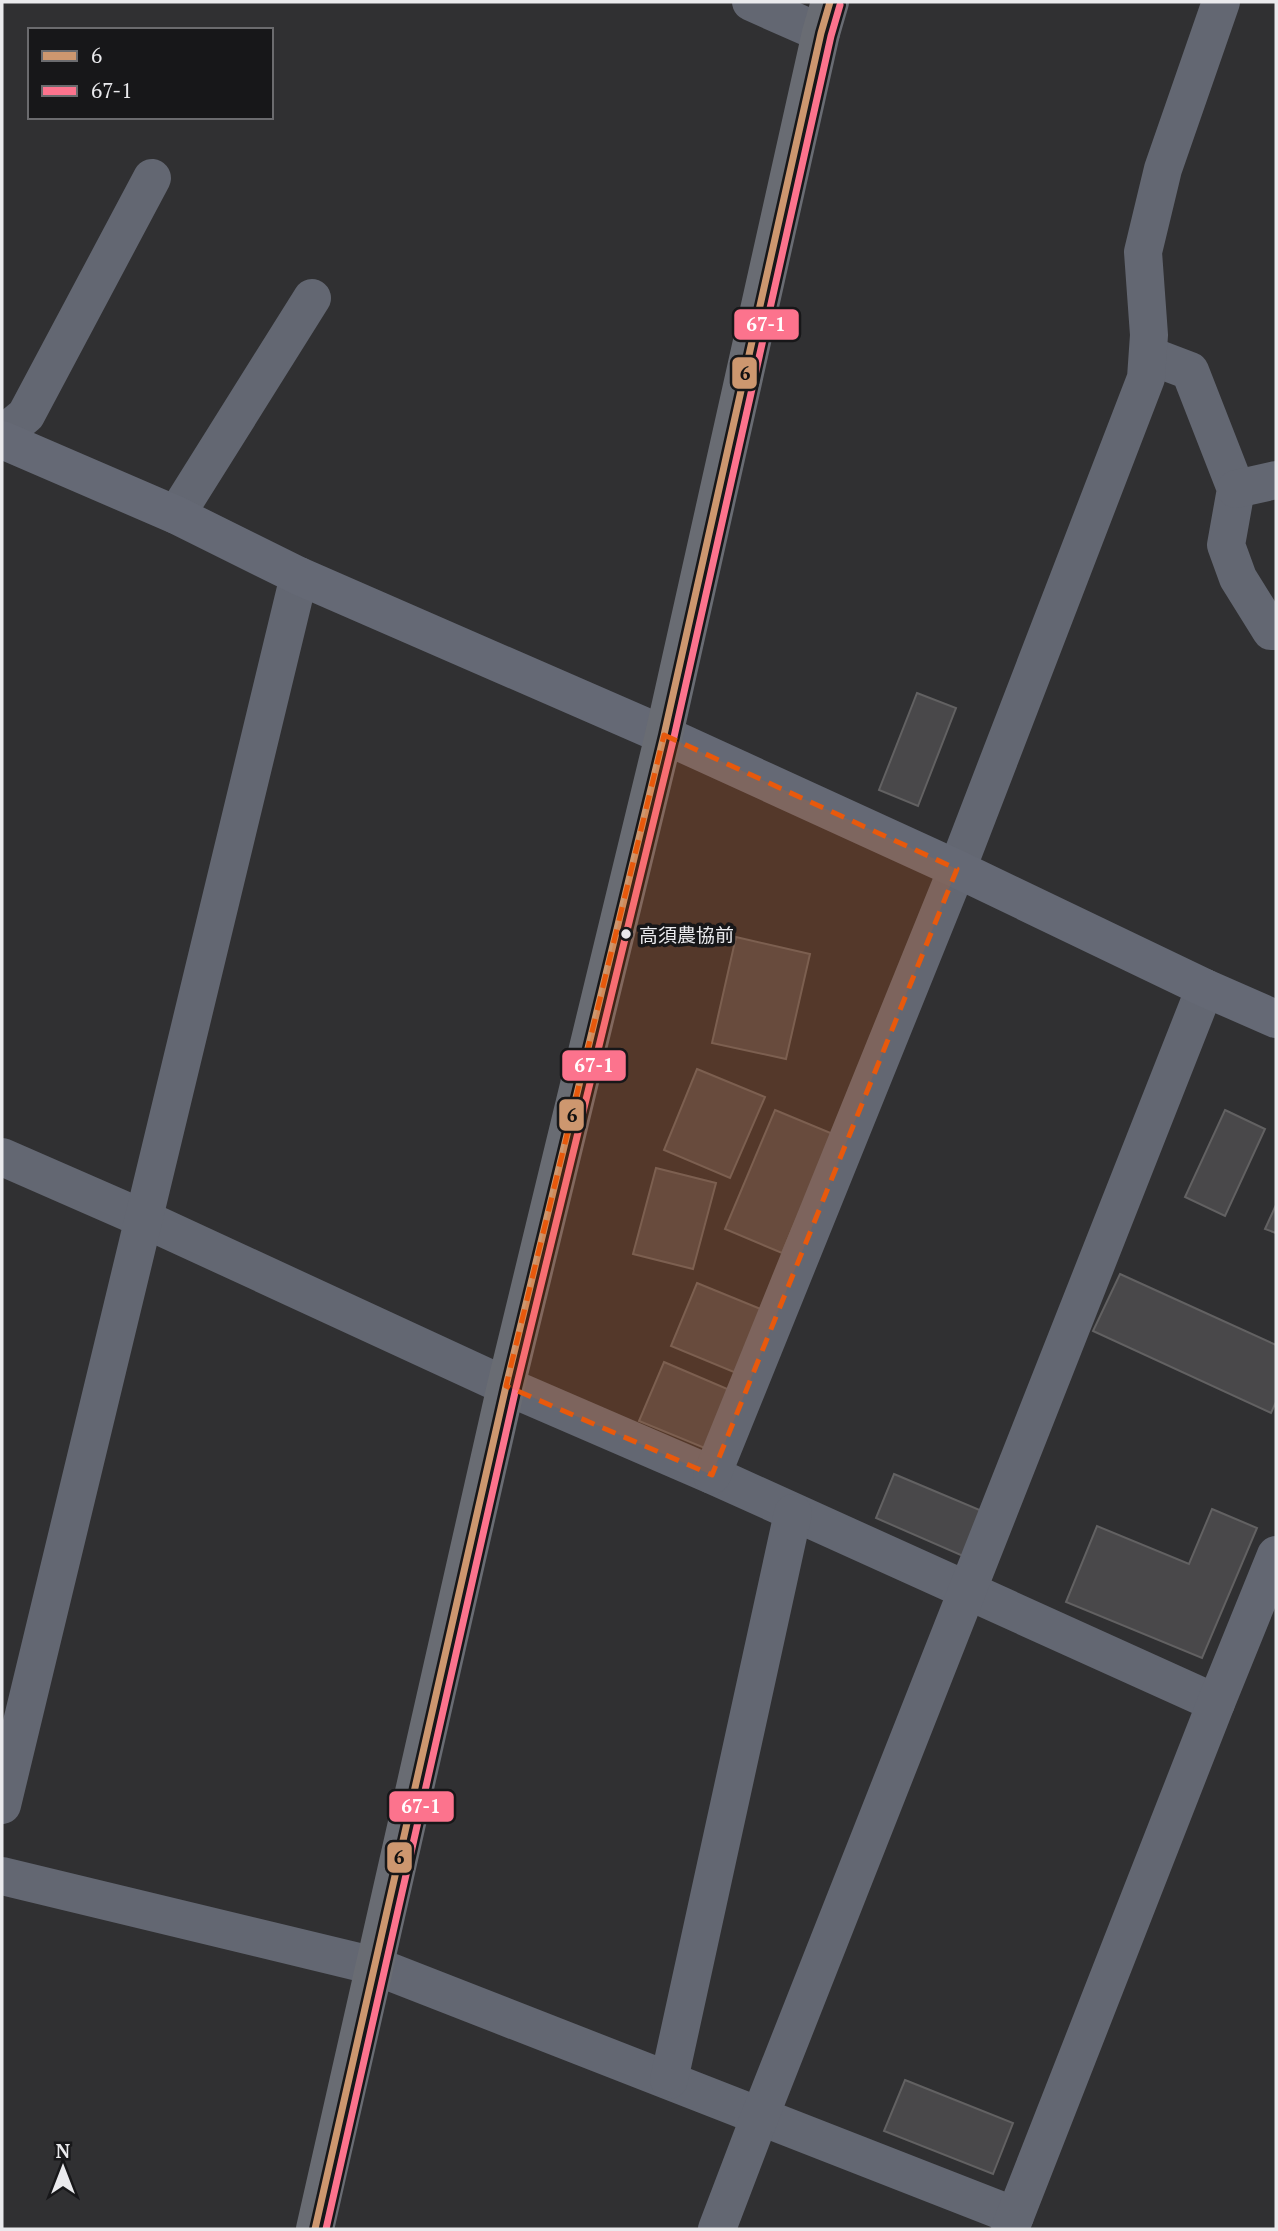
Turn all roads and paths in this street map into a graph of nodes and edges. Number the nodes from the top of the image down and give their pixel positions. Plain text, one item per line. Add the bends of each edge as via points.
1 (751, 2) edge
2 (1221, 2) edge
3 (826, 17) edge
4 (152, 178) dead end
5 (312, 298) dead end
6 (1148, 355) junction
7 (2, 438) edge
8 (1276, 480) edge
9 (1236, 489) junction
10 (176, 515) junction
11 (299, 576) junction
12 (1276, 631) edge
13 (664, 735) junction
14 (957, 869) junction
15 (1205, 988) junction
16 (1276, 1019) edge
17 (2, 1157) edge
18 (144, 1219) junction
19 (506, 1386) junction
20 (712, 1475) junction
21 (793, 1513) junction
22 (1276, 1555) edge
23 (968, 1590) junction
24 (1216, 1703) junction
25 (2, 1805) edge
26 (2, 1876) edge
27 (375, 1966) junction
28 (669, 2080) junction
29 (760, 2116) junction
30 (1012, 2223) edge
31 (314, 2229) edge
32 (717, 2229) edge

1 - 3 street
2 - 6 street via 1163,169 1143,252
3 - 13 highway
4 - 7 street via 26,415
5 - 10 street
6 - 9 street via 1190,371
6 - 14 street via 1146,378
7 - 10 street
8 - 9 street
9 - 12 street via 1226,545 1238,578 1271,631
10 - 11 street
11 - 13 street
11 - 18 street
13 - 14 street
13 - 19 highway
14 - 15 street
14 - 20 street
15 - 16 street
15 - 23 street
17 - 18 street
18 - 19 street
18 - 25 street
19 - 20 street
19 - 27 highway
20 - 21 street
21 - 23 street
21 - 28 street
22 - 24 street
23 - 24 street
23 - 29 street
24 - 30 street
26 - 27 street
27 - 28 street
27 - 31 highway
28 - 29 street
29 - 30 street
29 - 32 street

